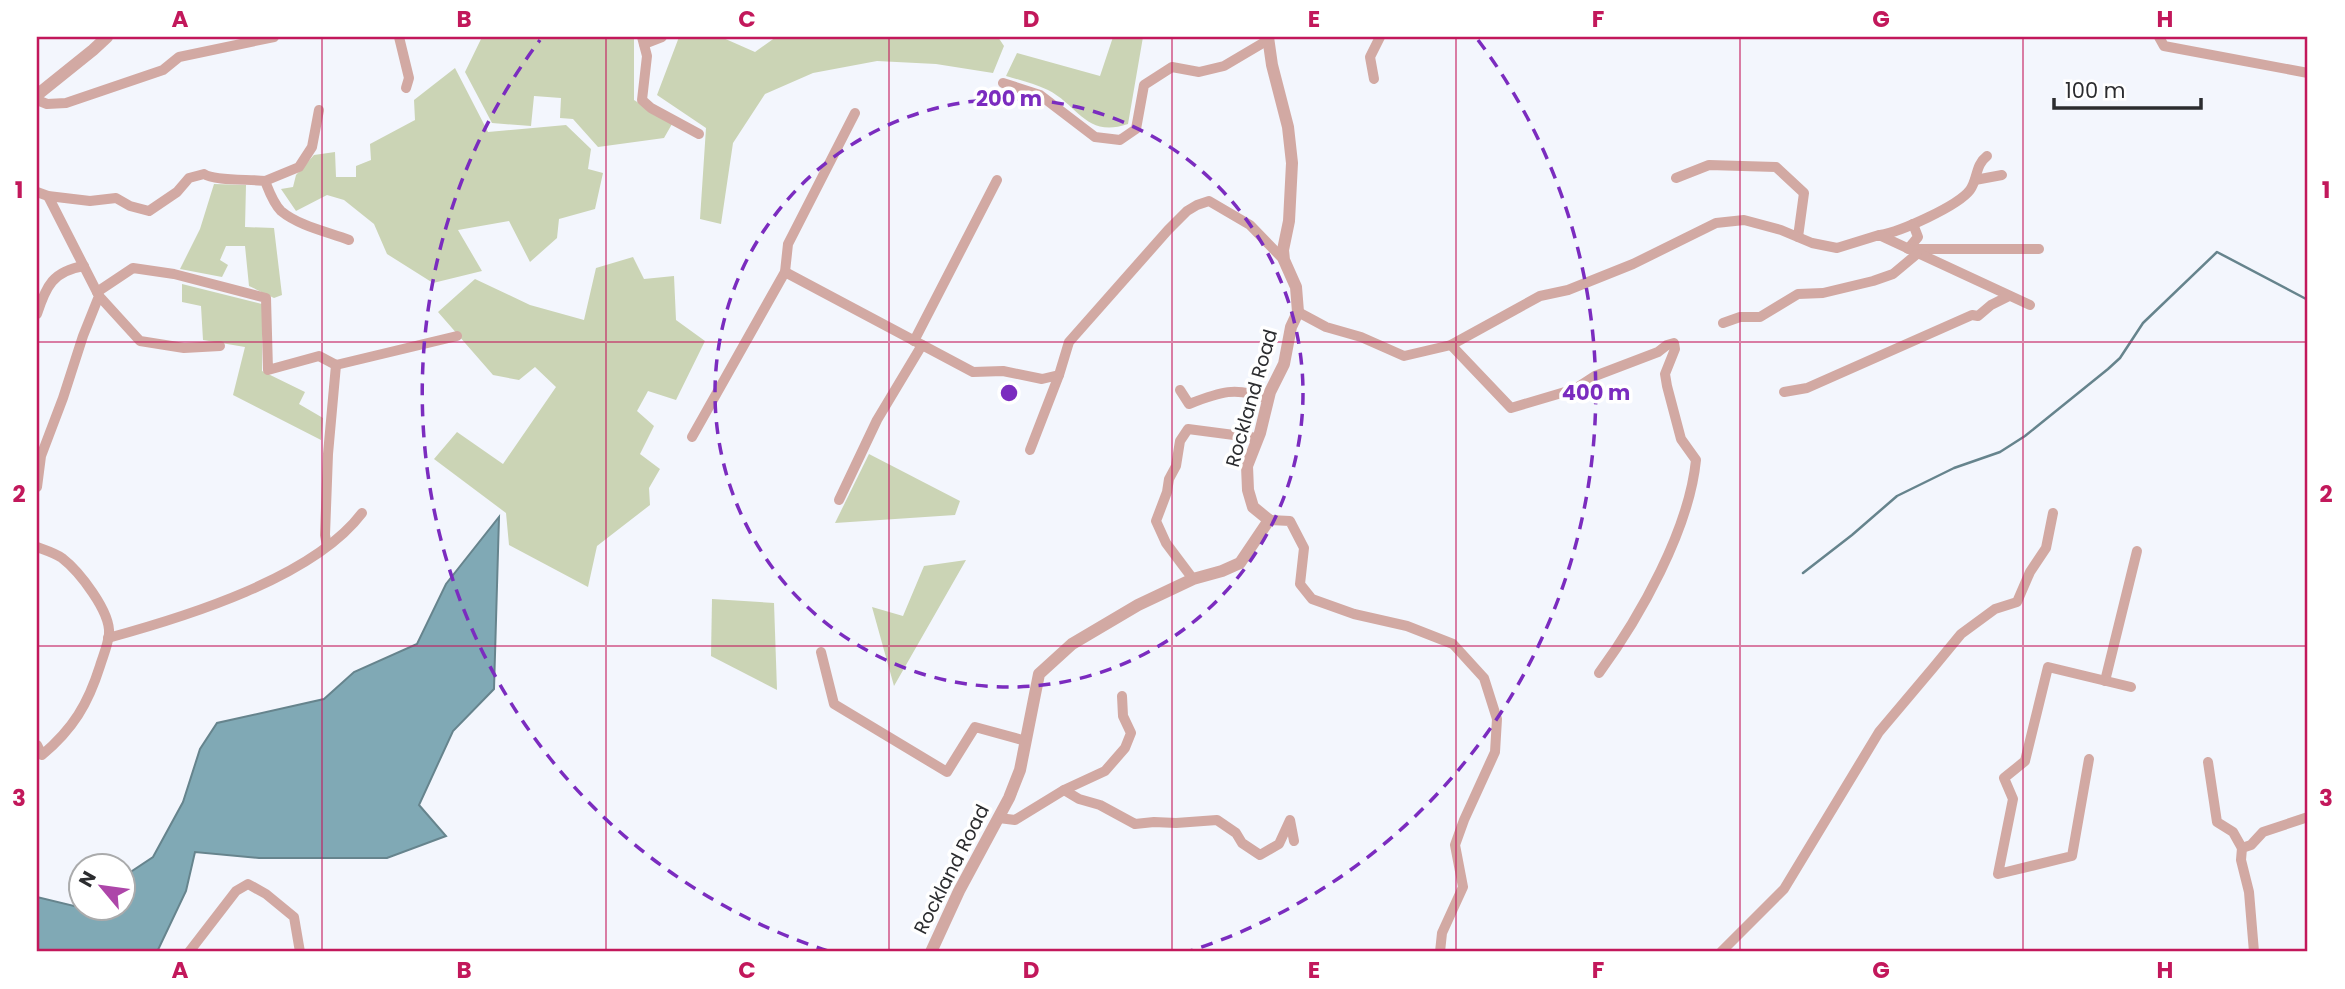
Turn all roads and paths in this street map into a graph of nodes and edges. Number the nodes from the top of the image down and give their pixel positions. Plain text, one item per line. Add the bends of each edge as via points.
1 (107, 37) edge
2 (274, 37) edge
3 (399, 37) edge
4 (663, 37) edge
5 (1380, 37) edge
6 (2159, 37) edge
7 (1268, 38) edge
8 (643, 40) edge
9 (2308, 73) edge
10 (1374, 79) dead end
11 (1003, 83) dead end
12 (406, 88) dead end
13 (37, 97) edge
14 (319, 110) dead end
15 (855, 113) dead end
16 (699, 134) dead end
17 (1987, 156) dead end
18 (2002, 176) dead end
19 (1676, 178) dead end
20 (997, 180) dead end
21 (1975, 180) junction
22 (264, 181) junction
23 (37, 192) edge
24 (48, 196) junction
25 (1913, 224) junction
26 (1879, 236) junction
27 (1798, 237) junction
28 (349, 240) dead end
29 (2039, 249) dead end
30 (1913, 251) junction
31 (1284, 260) junction
32 (84, 266) junction
33 (785, 272) junction
34 (98, 294) junction
35 (2009, 296) junction
36 (2030, 305) dead end
37 (1298, 312) junction
38 (37, 314) edge
39 (1723, 323) dead end
40 (457, 336) dead end
41 (918, 343) junction
42 (1451, 345) junction
43 (220, 346) dead end
44 (336, 365) junction
45 (1059, 375) junction
46 (1180, 390) dead end
47 (1784, 392) dead end
48 (1268, 399) junction
49 (1257, 438) junction
50 (1030, 450) dead end
51 (37, 487) edge
52 (839, 500) dead end
53 (362, 513) dead end
54 (2053, 513) dead end
55 (1269, 520) junction
56 (327, 546) junction
57 (37, 547) edge
58 (2137, 551) dead end
59 (1193, 579) junction
60 (108, 638) junction
61 (821, 652) dead end
62 (1599, 673) dead end
63 (2105, 681) junction
64 (2131, 687) dead end
65 (1122, 696) dead end
66 (1026, 741) junction
67 (37, 744) edge
68 (39, 757) edge
69 (2089, 759) dead end
70 (2208, 761) dead end
71 (1065, 790) junction
72 (2308, 817) edge
73 (999, 818) junction
74 (1294, 841) dead end
75 (2242, 848) junction
76 (189, 952) edge
77 (300, 952) edge
78 (931, 952) edge
79 (1440, 952) edge
80 (1721, 952) edge
81 (2254, 952) edge

1 - 13 street
2 - 13 street via 179,57 163,70 65,103 47,104
3 - 12 street via 409,78
4 - 8 street
5 - 10 street via 1370,57
6 - 9 street via 2164,46
7 - 11 street via 1224,66 1199,72 1172,68 1144,85 1136,129 1120,140 1095,137 1040,94
7 - 31 street, Rockland Road via 1289,127 1292,163
8 - 16 street via 647,55 642,100
14 - 22 street via 312,147 299,167
15 - 33 street via 788,244
17 - 21 street via 1979,164
18 - 21 street
19 - 27 street via 1709,165 1776,167 1804,193
20 - 41 street
21 - 25 street via 1958,200
22 - 24 street via 211,179 204,174 189,178 149,211 116,198 90,201
22 - 28 street via 281,210 303,224
23 - 24 street
24 - 32 street
25 - 26 street
25 - 30 street via 1918,237
26 - 27 street via 1837,248
26 - 30 street
27 - 42 street via 1744,220 1716,223 1633,264 1540,296
29 - 30 street
30 - 35 street
30 - 39 street via 1893,274 1823,293 1798,294 1760,317
31 - 37 street, Rockland Road via 1296,287
31 - 45 street via 1250,225 1209,201 1197,205 1168,230 1069,342
32 - 34 street
32 - 38 street via 68,269 45,289
33 - 33 street via 786,272 692,437 745,343
33 - 41 street
34 - 43 street via 140,341 184,348
34 - 44 street via 133,268 266,299 268,370 319,356
34 - 51 street via 41,456
35 - 36 street
35 - 47 street via 1978,316 1972,314 1807,388
37 - 42 street via 1404,356
37 - 48 street, Rockland Road via 1284,364
40 - 44 street
41 - 45 street via 973,372 1003,371 1042,379
41 - 52 street
42 - 62 street via 1511,408 1575,389 1674,343 1665,374 1681,439 1696,460 1694,479 1667,556 1625,638
44 - 56 street via 328,454
45 - 50 street
46 - 48 street via 1189,404 1222,392 1251,392
48 - 49 street, Rockland Road
49 - 55 street, Rockland Road via 1247,466 1248,490 1253,507
49 - 59 street via 1188,429 1180,440 1176,466 1156,521
53 - 56 street
54 - 80 street via 2046,548 2017,602 1995,609 1961,634 1879,732 1784,889
55 - 59 street, Rockland Road via 1240,563
55 - 79 street via 1290,521 1304,548 1300,584 1312,598 1453,644 1484,678 1497,719 1495,752 1455,845 1463,887 1448,915
56 - 60 street via 273,580 173,620
57 - 60 street via 59,556 78,572 98,602 110,632
58 - 63 street
59 - 66 street, Rockland Road via 1138,605 1058,655 1040,674
60 - 68 street via 84,708 62,738
61 - 66 street via 834,704 947,772 975,727
63 - 64 street
63 - 69 street via 2048,667 2025,761 2004,778 2012,799 1998,874 2072,856
65 - 71 street via 1123,716 1131,733 1125,748 1105,771
66 - 73 street, Rockland Road via 1020,770
67 - 68 street
70 - 75 street via 2217,822 2233,832
71 - 73 street via 1015,820
71 - 74 street via 1135,824 1217,820 1260,855 1279,844 1290,820
72 - 75 street via 2263,832
73 - 78 street, Rockland Road
75 - 81 street
76 - 77 street via 236,891 248,884 294,917

